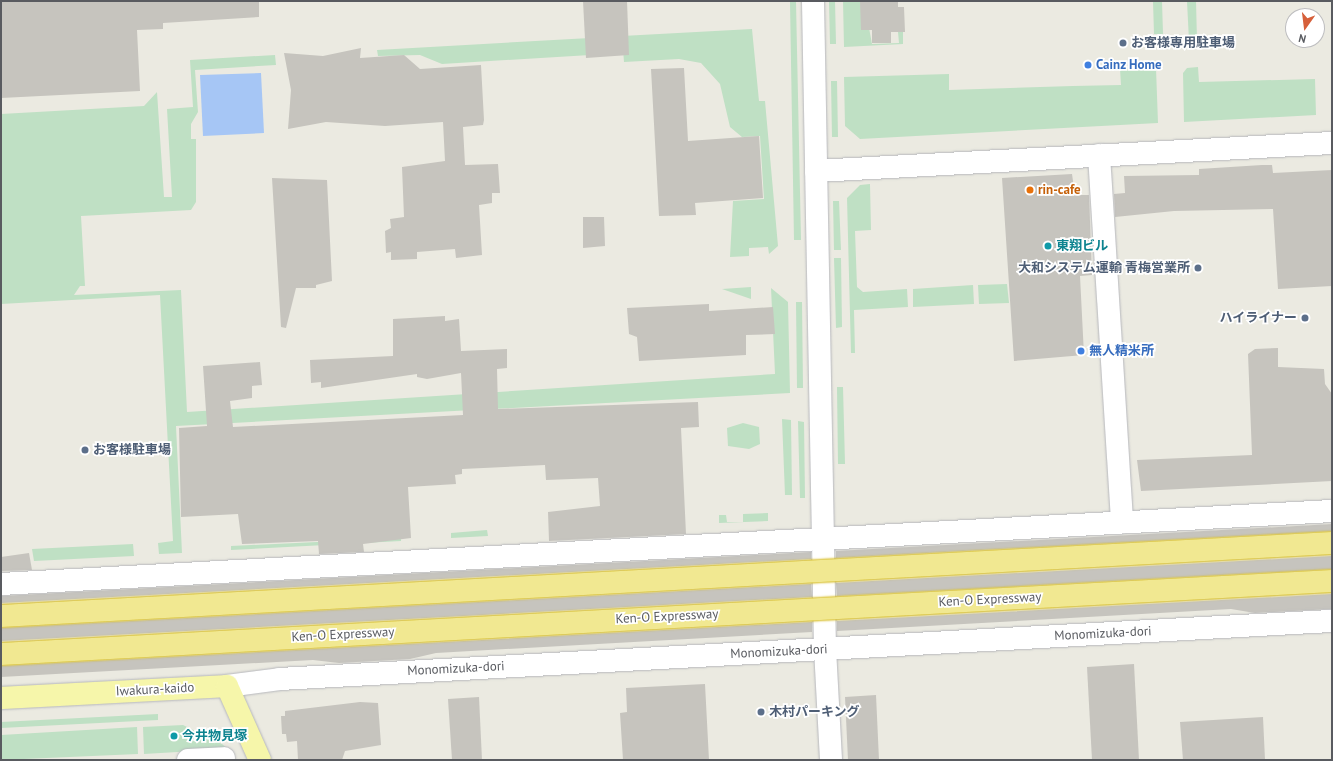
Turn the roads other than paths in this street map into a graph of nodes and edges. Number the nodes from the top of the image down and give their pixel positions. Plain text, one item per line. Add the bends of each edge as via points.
1 (812, 1) edge
2 (1332, 142) edge
3 (1099, 155) junction
4 (816, 171) junction
5 (1332, 511) edge
6 (1122, 522) junction
7 (823, 540) junction
8 (1332, 543) edge
9 (1332, 581) edge
10 (1, 584) edge
11 (1, 616) edge
12 (1332, 621) edge
13 (825, 649) junction
14 (1, 654) edge
15 (227, 686) junction
16 (1, 698) edge
17 (224, 758) dead end
18 (188, 760) edge
19 (260, 760) edge
20 (831, 760) edge

1 - 4 street
2 - 3 street
3 - 4 street
3 - 6 street
4 - 7 street
5 - 6 street
6 - 7 street
7 - 10 street
7 - 13 street
8 - 11 highway, bridge
9 - 14 highway, Ken-O Expressway, bridge
12 - 13 street, Monomizuka-dori
13 - 15 street, Monomizuka-dori via 280,679
13 - 20 street
15 - 16 main road, Iwakura-kaido
15 - 19 main road
17 - 18 street

